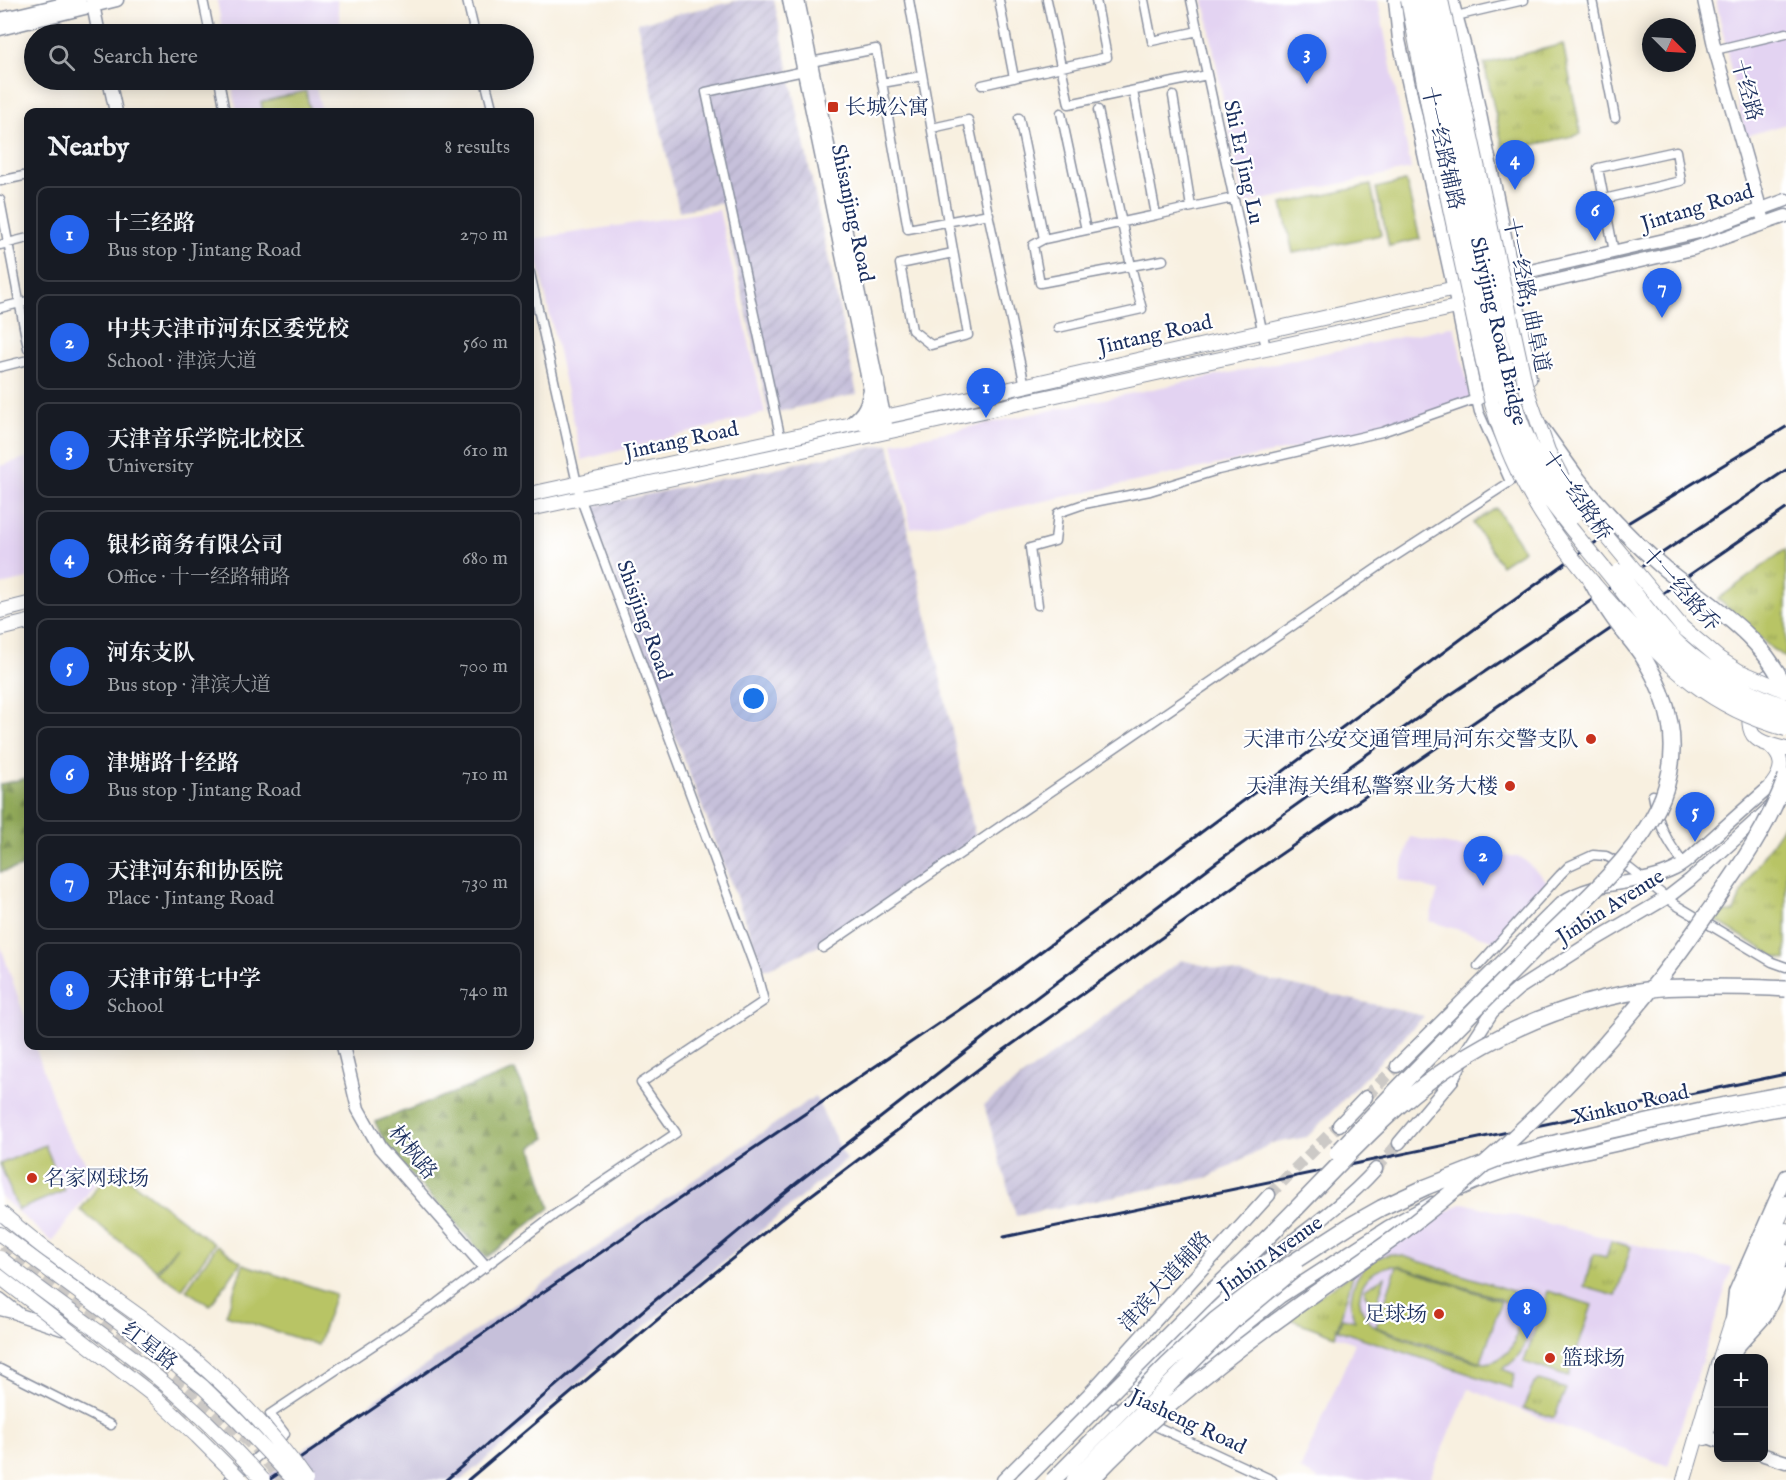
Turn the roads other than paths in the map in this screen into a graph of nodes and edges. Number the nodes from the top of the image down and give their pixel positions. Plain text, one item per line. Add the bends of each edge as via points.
1 (80, 0) edge
2 (117, 0) edge
3 (203, 0) edge
4 (467, 0) edge
5 (789, 0) edge
6 (798, 0) edge
7 (909, 0) edge
8 (999, 0) edge
9 (1047, 0) edge
10 (1096, 0) edge
11 (1144, 0) edge
12 (1191, 0) edge
13 (1395, 0) edge
14 (1408, 0) edge
15 (1418, 0) edge
16 (1429, 0) edge
17 (1441, 0) edge
18 (1452, 0) edge
19 (1524, 0) edge
20 (1592, 0) edge
21 (1704, 0) edge
22 (92, 3) edge
23 (1456, 16) junction
24 (0, 19) edge
25 (97, 24) edge
26 (208, 24) edge
27 (473, 24) edge
28 (0, 29) edge
29 (1198, 31) junction
30 (1786, 33) edge
31 (1715, 50) junction
32 (808, 66) junction
33 (1062, 67) junction
34 (1207, 75) junction
35 (922, 76) junction
36 (1014, 78) junction
37 (882, 83) junction
38 (982, 85) dead end
39 (111, 90) edge
40 (221, 90) edge
41 (488, 90) edge
42 (1133, 91) junction
43 (1173, 96) dead end
44 (115, 108) edge
45 (224, 108) edge
46 (492, 108) edge
47 (1098, 110) dead end
48 (1061, 113) dead end
49 (1019, 118) dead end
50 (1615, 118) dead end
51 (932, 128) junction
52 (24, 176) edge
53 (0, 181) edge
54 (1233, 198) junction
55 (1604, 199) junction
56 (0, 200) edge
57 (1786, 200) edge
58 (1191, 207) junction
59 (1761, 210) junction
60 (989, 214) junction
61 (1156, 215) junction
62 (1786, 216) edge
63 (948, 222) junction
64 (1120, 223) junction
65 (1764, 225) junction
66 (1086, 230) junction
67 (24, 239) edge
68 (1044, 239) junction
69 (4, 244) edge
70 (953, 252) junction
71 (1614, 252) junction
72 (1163, 260) dead end
73 (1131, 266) junction
74 (1513, 275) junction
75 (1454, 290) junction
76 (1516, 290) junction
77 (534, 291) edge
78 (24, 302) edge
79 (1457, 307) junction
80 (0, 308) edge
81 (1058, 328) dead end
82 (1262, 331) junction
83 (1266, 348) junction
84 (24, 361) edge
85 (0, 367) edge
86 (873, 382) junction
87 (1025, 386) junction
88 (1476, 399) junction
89 (878, 422) junction
90 (1537, 423) junction
91 (847, 433) junction
92 (782, 440) junction
93 (579, 491) junction
94 (534, 494) edge
95 (534, 508) edge
96 (1591, 581) junction
97 (24, 605) edge
98 (1038, 605) dead end
99 (0, 610) edge
100 (24, 623) edge
101 (0, 629) edge
102 (1786, 675) edge
103 (1786, 691) edge
104 (1786, 706) edge
105 (1786, 716) edge
106 (1786, 729) edge
107 (1769, 745) junction
108 (1786, 749) edge
109 (1786, 777) edge
110 (1772, 785) joint
111 (1786, 793) edge
112 (1653, 795) dead end
113 (1683, 863) junction
114 (1644, 880) junction
115 (1668, 897) junction
116 (823, 948) dead end
117 (1478, 966) dead end
118 (1786, 967) edge
119 (1786, 989) edge
120 (344, 1050) edge
121 (1397, 1066) tunnel mouth
122 (1786, 1094) edge
123 (1366, 1097) tunnel mouth
124 (1786, 1107) edge
125 (1339, 1125) tunnel mouth
126 (1559, 1142) joint
127 (1399, 1143) tunnel mouth
128 (1376, 1169) tunnel mouth
129 (1786, 1176) edge
130 (1269, 1195) tunnel mouth
131 (1786, 1203) edge
132 (0, 1212) edge
133 (1786, 1230) edge
134 (0, 1234) edge
135 (1331, 1238) junction
136 (1780, 1254) edge
137 (0, 1258) edge
138 (484, 1266) junction
139 (1786, 1274) edge
140 (0, 1277) edge
141 (0, 1299) edge
142 (1208, 1302) junction
143 (0, 1311) edge
144 (20, 1315) junction
145 (1731, 1324) junction
146 (62, 1329) dead end
147 (1722, 1354) edge
148 (1733, 1354) edge
149 (1734, 1354) edge
150 (0, 1369) edge
151 (1089, 1394) junction
152 (1714, 1394) edge
153 (183, 1400) junction
154 (1109, 1404) junction
155 (1716, 1408) edge
156 (1152, 1424) junction
157 (111, 1425) dead end
158 (1707, 1437) edge
159 (1768, 1456) edge
160 (1786, 1462) edge
161 (229, 1480) edge
162 (243, 1480) edge
163 (263, 1480) edge
164 (294, 1480) edge
165 (306, 1480) edge
166 (1003, 1480) edge
167 (1024, 1480) edge
168 (1034, 1480) edge
169 (1053, 1480) edge
170 (1074, 1480) edge
171 (1091, 1480) edge
172 (1099, 1480) edge
173 (1272, 1480) edge
174 (1684, 1480) edge
175 (1693, 1480) edge

1 - 24 main road
2 - 22 main road
3 - 26 street
4 - 27 street
5 - 32 main road, Shisanjing Road
6 - 32 main road, Shisanjing Road
7 - 35 street
8 - 36 street
9 - 33 street
10 - 33 street via 1107,57
11 - 29 street via 1152,41
12 - 29 street, Shi Er Jing Lu
13 - 75 main road, 十一经路辅路 via 1399,40
14 - 96 main road, Shiyijing Road Bridge, bridge via 1499,431 1540,514
15 - 105 main road, 十一经路桥, bridge via 1494,356 1513,431 1529,467 1567,525 1669,648 1732,695
16 - 104 main road, 十一经路桥, bridge via 1505,364 1537,460 1575,519 1682,647 1732,684
17 - 90 main road, 十一经路; 曲阜道, bridge
18 - 23 main road, 十一经路辅路
19 - 23 street
20 - 50 street
21 - 31 main road, 十经路
22 - 25 main road
22 - 28 main road
23 - 74 main road, 十一经路辅路 via 1471,70
29 - 34 street, Shi Er Jing Lu
30 - 31 street
31 - 59 main road, 十经路
32 - 37 street via 876,49
32 - 86 main road, Shisanjing Road
32 - 92 street via 706,92
33 - 36 street
33 - 42 street via 1069,104
34 - 42 street
34 - 54 street, Shi Er Jing Lu
35 - 37 street
35 - 51 street
36 - 38 street
37 - 63 street via 908,229
39 - 44 main road
40 - 45 street
41 - 46 street
42 - 61 street
43 - 58 street
47 - 64 street
48 - 66 street
49 - 68 street
51 - 60 street via 969,120
51 - 63 street
52 - 53 street
54 - 58 street
54 - 82 street, Shi Er Jing Lu
55 - 55 street via 1598,168 1676,151 1681,181
55 - 71 street
56 - 69 street
57 - 59 main road, Jintang Road
58 - 61 street
59 - 65 main road, 十经路
59 - 71 main road, Jintang Road via 1699,232
60 - 63 street
60 - 87 street
61 - 64 street
62 - 65 main road, Jintang Road
63 - 70 street
64 - 66 street
64 - 73 street
65 - 76 main road, Jintang Road via 1692,249
66 - 68 street
67 - 69 street
68 - 73 street via 1033,244 1040,283
69 - 78 street
70 - 70 street via 968,335 931,345 912,330 900,264
71 - 74 main road, Jintang Road
72 - 73 street
73 - 81 street via 1142,309
74 - 75 main road, Jintang Road
74 - 76 main road, 十一经路辅路
75 - 79 main road, 十一经路辅路
75 - 82 main road, Jintang Road
76 - 79 main road, Jintang Road
76 - 88 main road, 十一经路辅路 via 1530,378
77 - 93 street, Shisijing Road
78 - 80 street
79 - 83 main road, Jintang Road
79 - 88 main road, 十一经路辅路
82 - 83 street, Shi Er Jing Lu
82 - 87 main road, Jintang Road
83 - 89 main road, Jintang Road via 988,410
84 - 85 street
86 - 89 main road via 878,392
86 - 91 main road via 864,410
87 - 89 main road, Jintang Road
88 - 98 street via 1382,432 1058,513 1055,541 1030,548
88 - 116 street via 1510,482 1377,568
89 - 91 main road, Jintang Road
90 - 103 highway, bridge via 1597,504 1648,554 1752,639
90 - 103 main road, 十一经路乔, bridge via 1568,487 1682,627 1739,671
91 - 92 main road, Jintang Road
91 - 93 main road, Jintang Road via 784,455
92 - 93 main road, Jintang Road
93 - 94 main road, Jintang Road
93 - 95 main road, Jintang Road
93 - 138 street, Shisijing Road via 764,1001 641,1083 676,1133
96 - 106 main road, Shiyijing Road Bridge, bridge via 1682,676 1732,709
96 - 142 highway, bridge via 1645,660 1670,722 1670,768 1652,819 1604,879 1275,1219
97 - 99 main road
100 - 101 main road
102 - 107 main road via 1764,679 1750,712 1748,724 1753,736
107 - 108 main road
107 - 110 main road via 1781,763
109 - 171 highway, bridge via 1751,846 1659,980 1550,1103 1433,1207 1203,1377 1144,1427
110 - 113 main road
111 - 115 main road, Jinbin Avenue
112 - 113 street via 1666,840
113 - 114 main road
114 - 115 street
114 - 117 street via 1606,855 1593,855 1569,866
114 - 121 main road via 1600,885 1561,903
115 - 118 street via 1759,955
115 - 127 main road, Jinbin Avenue via 1518,989 1492,1012 1452,1080
119 - 142 highway, bridge via 1654,988 1577,1004 1482,1046 1398,1106
120 - 138 main road, 林枫路 via 358,1109 380,1148
122 - 126 highway, Xinkuo Road
123 - 125 main road
124 - 156 main road via 1522,1167 1478,1181 1410,1214 1318,1271 1248,1322
126 - 135 highway, Jinbin Avenue, bridge via 1497,1159 1426,1187
128 - 142 main road, Jinbin Avenue via 1332,1210
129 - 145 main road via 1735,1292
130 - 151 main road, 津滨大道辅路
131 - 145 main road
132 - 165 main road, bridge via 199,1364 256,1419
133 - 136 main road
134 - 164 main road, bridge via 203,1387
135 - 169 highway, Jinbin Avenue, bridge via 1273,1275 1215,1320
135 - 170 highway, bridge via 1234,1320
136 - 148 main road
137 - 153 main road, 红星路, bridge
138 - 161 street via 437,1303 270,1414 285,1434
139 - 149 main road via 1765,1317
140 - 162 main road, bridge via 154,1396
141 - 144 main road
142 - 154 main road
142 - 167 highway, Jinbin Avenue, bridge
143 - 144 street
144 - 146 main road
145 - 147 main road
150 - 157 street
151 - 154 street, Jiasheng Road
151 - 166 main road, 津滨大道辅路
152 - 158 main road
153 - 162 main road, bridge
153 - 163 main road, 红星路, bridge
154 - 156 street, Jiasheng Road
154 - 168 main road
155 - 158 main road
156 - 172 main road
156 - 173 street, Jiasheng Road
158 - 174 main road
158 - 175 main road
159 - 160 main road

